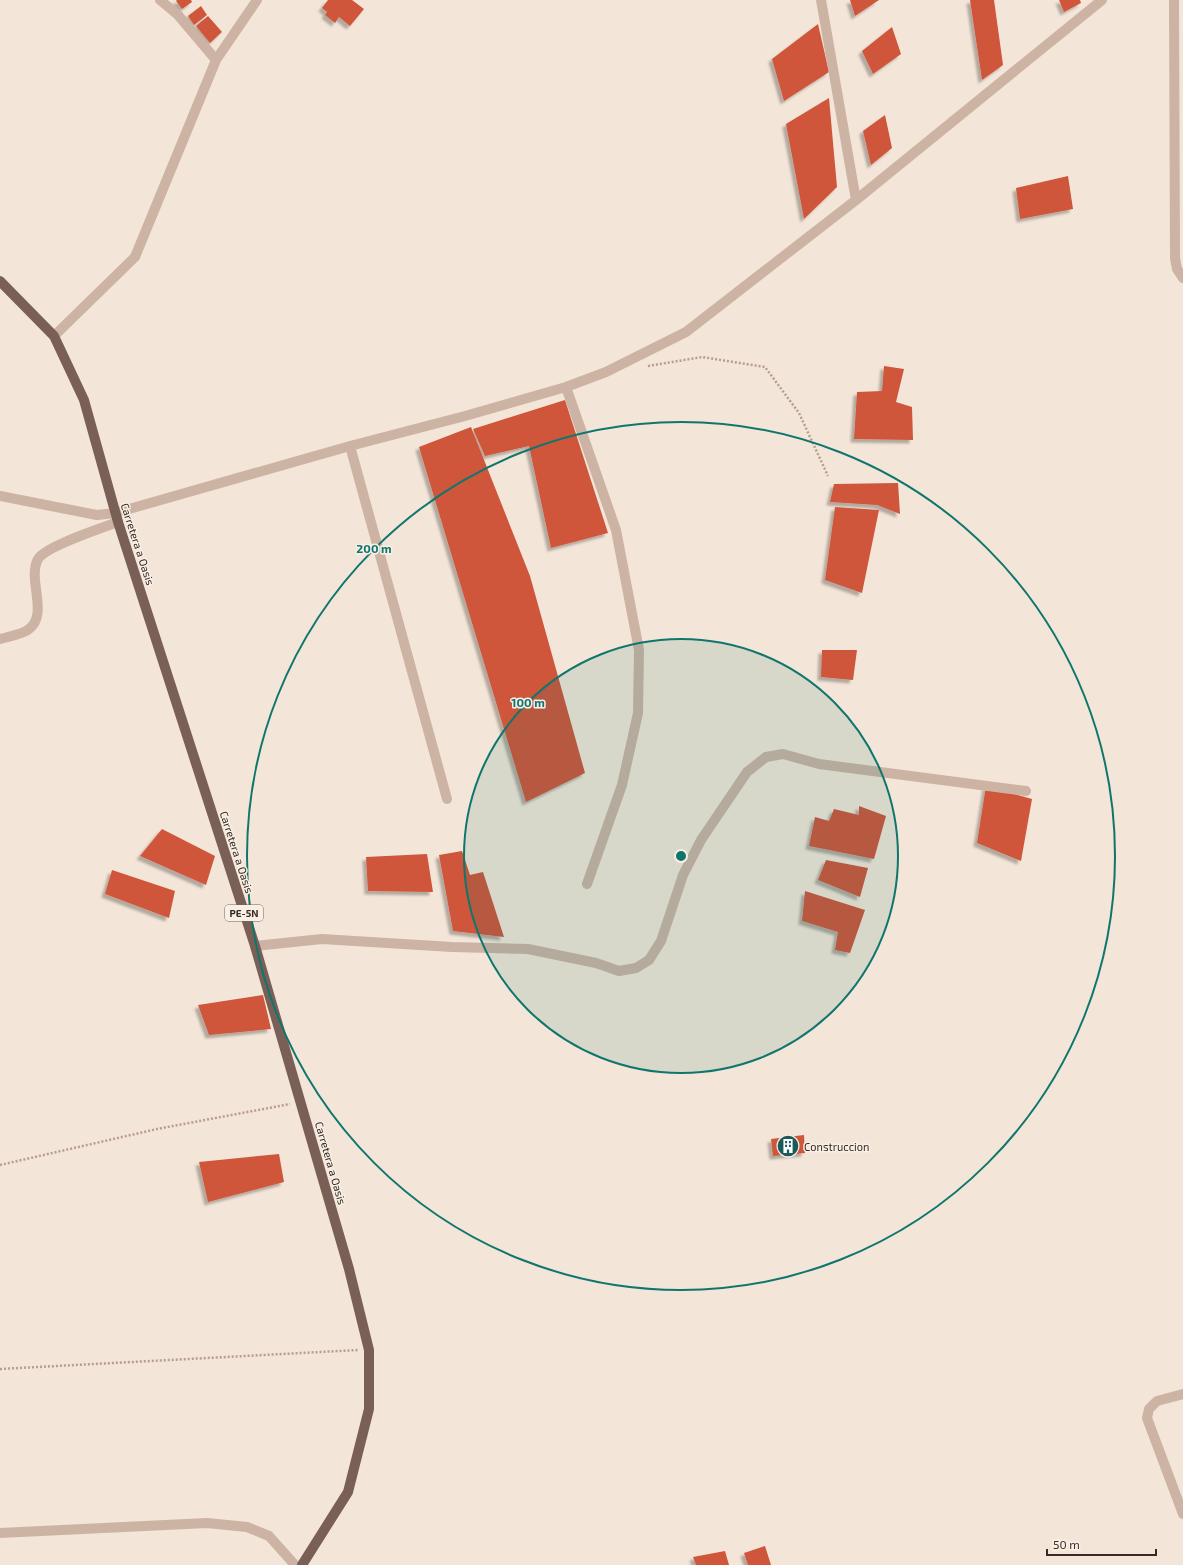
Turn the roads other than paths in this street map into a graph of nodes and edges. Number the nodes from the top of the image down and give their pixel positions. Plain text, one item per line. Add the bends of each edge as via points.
1 (160, 0) edge
2 (257, 0) edge
3 (821, 0) edge
4 (1102, 0) edge
5 (1174, 0) edge
6 (216, 60) junction
7 (856, 200) junction
8 (1183, 278) edge
9 (0, 281) edge
10 (54, 336) junction
11 (566, 387) junction
12 (350, 446) junction
13 (0, 496) edge
14 (116, 517) junction
15 (0, 639) edge
16 (1026, 791) dead end
17 (447, 799) dead end
18 (587, 884) dead end
19 (255, 946) junction
20 (1183, 1394) edge
21 (1183, 1514) edge
22 (0, 1533) edge
23 (295, 1565) edge
24 (302, 1565) edge

1 - 6 street via 178,15
2 - 6 street
3 - 7 street
4 - 7 street
5 - 8 street via 1175,258 1177,269
6 - 10 street via 136,257
7 - 11 street via 686,332 606,372
9 - 10 main road, Carretera a Oasis / PE-5N
10 - 14 main road, Carretera a Oasis / PE-5N via 84,400
11 - 12 street
11 - 18 street via 616,530 639,650 638,713 622,785
12 - 14 street
12 - 17 street
13 - 14 street
14 - 15 street via 54,547 38,559 34,575 38,605 36,620 29,630
14 - 19 main road, Carretera a Oasis / PE-5N
16 - 19 street via 820,764 783,754 766,757 747,772 701,840 683,875 661,941 649,960 636,968 619,971 596,963 528,949 322,939
19 - 24 main road, Carretera a Oasis / PE-5N via 349,1269 369,1350 369,1409 348,1492
20 - 21 street via 1157,1401 1149,1409 1147,1418
22 - 23 street via 207,1523 247,1527 269,1536

